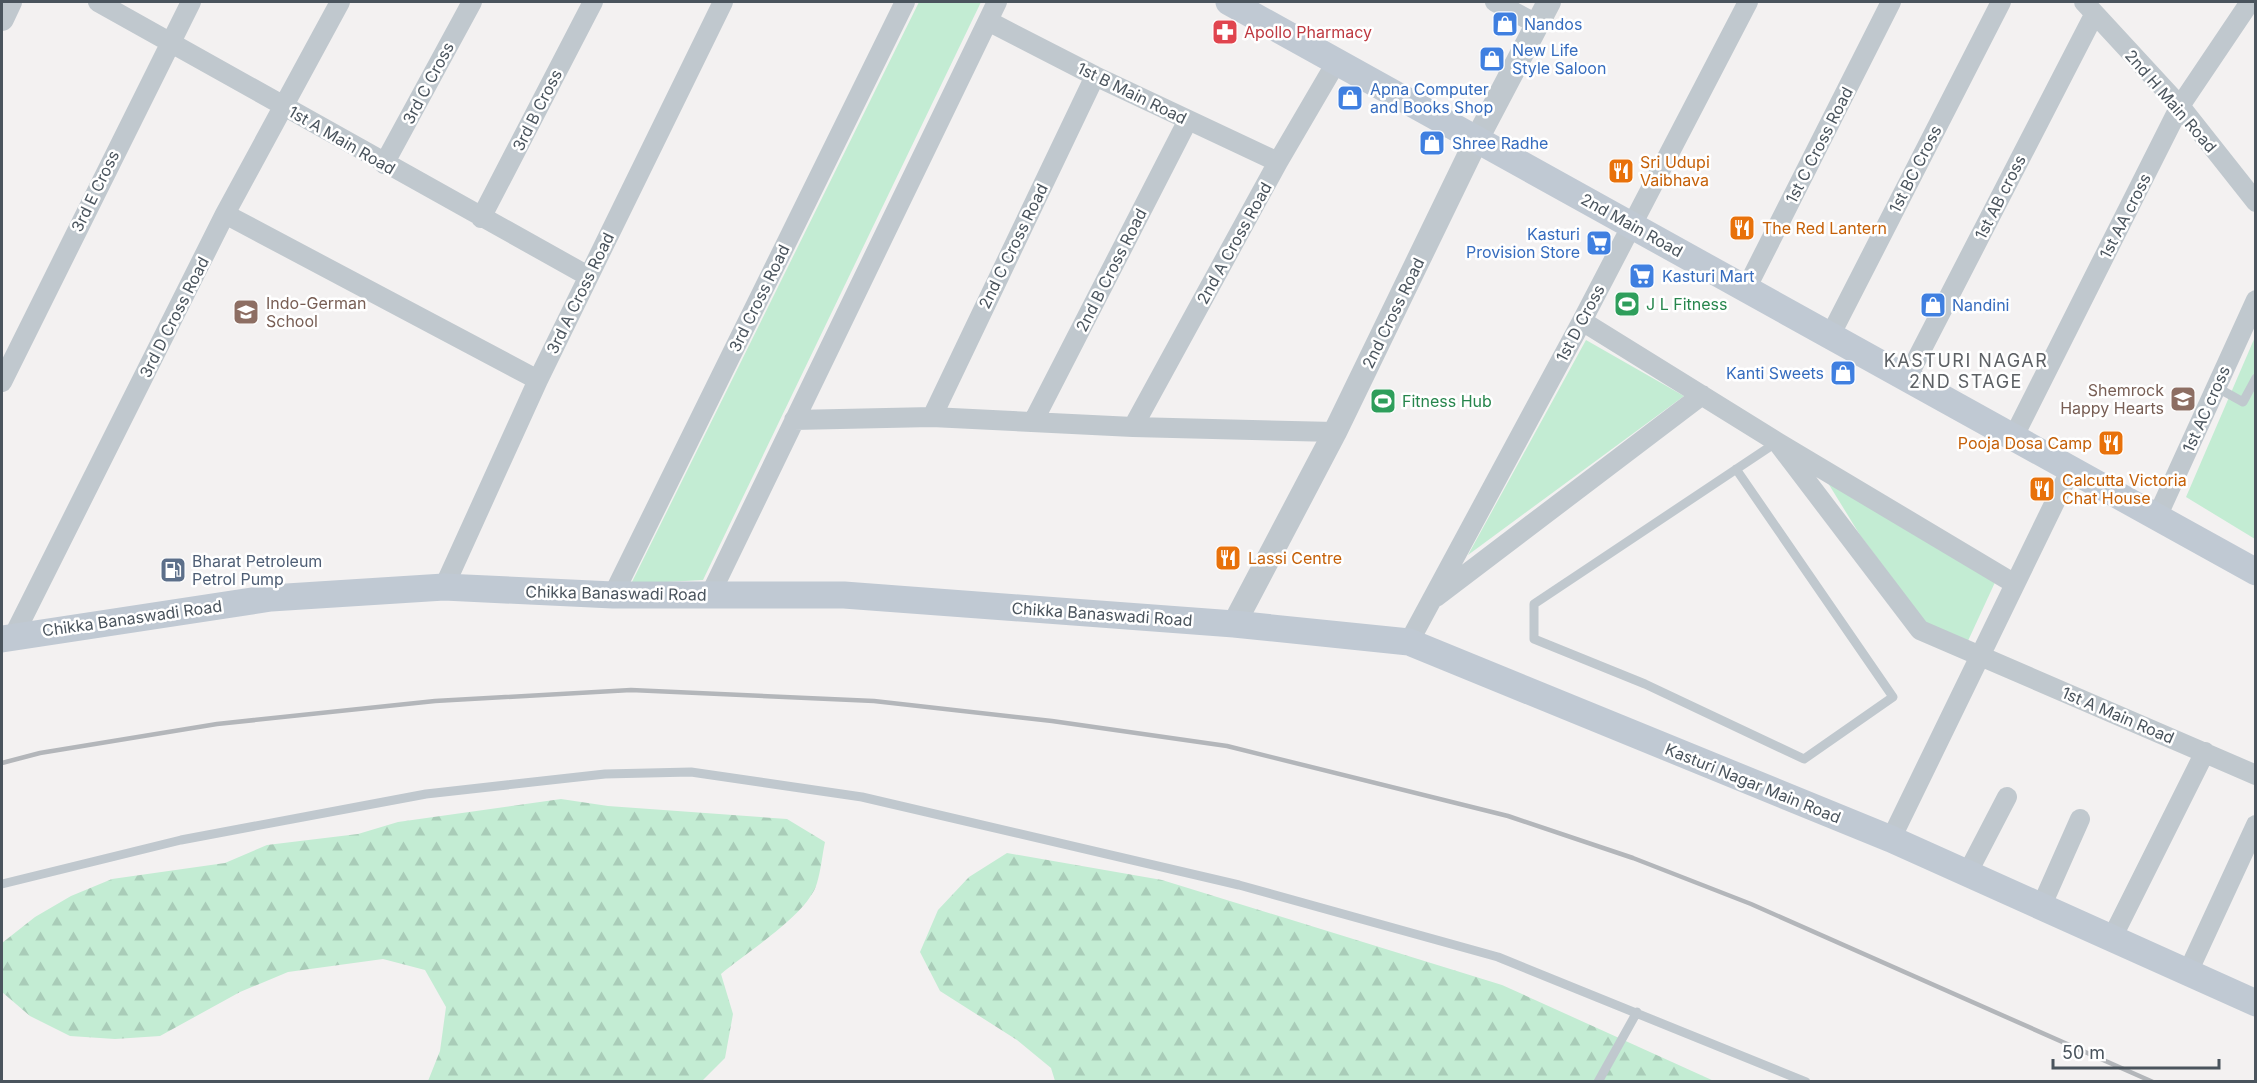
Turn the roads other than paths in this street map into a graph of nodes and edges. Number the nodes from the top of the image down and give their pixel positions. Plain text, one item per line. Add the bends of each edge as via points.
1 (10, 2) edge
2 (98, 2) edge
3 (191, 2) edge
4 (340, 2) edge
5 (472, 2) edge
6 (593, 2) edge
7 (723, 2) edge
8 (905, 2) edge
9 (997, 2) edge
10 (1229, 2) edge
11 (1495, 2) edge
12 (1549, 2) edge
13 (1749, 2) edge
14 (1891, 2) edge
15 (2001, 2) edge
16 (2250, 2) edge
17 (2089, 8) edge
18 (2, 19) edge
19 (988, 21) junction
20 (1537, 24) junction
21 (169, 41) junction
22 (1337, 62) junction
23 (1095, 76) junction
24 (2180, 106) junction
25 (284, 107) junction
26 (1188, 120) junction
27 (1477, 139) junction
28 (1278, 162) junction
29 (384, 164) junction
30 (2256, 202) edge
31 (225, 214) junction
32 (481, 218) junction
33 (1631, 225) junction
34 (588, 276) junction
35 (1746, 289) junction
36 (2256, 300) edge
37 (1582, 321) junction
38 (1830, 336) junction
39 (1907, 378) junction
40 (2256, 378) edge
41 (538, 380) junction
42 (2, 382) edge
43 (2216, 387) junction
44 (1702, 395) junction
45 (932, 417) junction
46 (794, 420) junction
47 (1034, 420) junction
48 (1133, 427) junction
49 (1335, 432) junction
50 (2013, 438) junction
51 (1777, 442) junction
52 (1736, 469) junction
53 (2071, 469) junction
54 (2157, 517) junction
55 (2256, 572) edge
56 (2015, 584) junction
57 (444, 587) junction
58 (613, 594) junction
59 (710, 595) junction
60 (1430, 602) junction
61 (1234, 624) junction
62 (8, 637) edge
63 (1409, 642) junction
64 (1980, 657) junction
65 (2205, 752) junction
66 (2256, 775) edge
67 (2007, 797) dead end
68 (2080, 819) dead end
69 (2256, 825) edge
70 (1891, 839) junction
71 (1968, 874) junction
72 (2, 884) edge
73 (2041, 907) junction
74 (2112, 938) junction
75 (2188, 972) junction
76 (2256, 1003) edge
77 (1637, 1012) junction
78 (1598, 1082) edge
79 (1806, 1082) edge

1 - 18 street
2 - 21 street, 1st A Main Road
3 - 21 street, 3rd E Cross
4 - 25 street, 3rd D Cross Road
5 - 29 street, 3rd C Cross
6 - 32 street, 3rd B Cross
7 - 34 street, 3rd A Cross Road
8 - 58 street, 3rd Cross Road
9 - 19 street
10 - 22 main road, 2nd Main Road
11 - 20 street
12 - 20 street, 2nd Cross Road
13 - 33 street, 1st D Cross
14 - 35 street, 1st C Cross Road
15 - 38 street, 1st BC Cross
16 - 24 street, 1st AA cross
17 - 24 street, 2nd H Main Road
17 - 39 street, 1st AB cross
19 - 23 street, 1st B Main Road
19 - 46 street
20 - 27 street, 2nd Cross Road
21 - 25 street, 1st A Main Road
21 - 42 street, 3rd E Cross
22 - 27 main road, 2nd Main Road
22 - 28 street, 2nd A Cross Road
23 - 26 street, 1st B Main Road
23 - 45 street, 2nd C Cross Road
24 - 30 street, 2nd H Main Road
24 - 50 street, 1st AA cross
25 - 29 street, 1st A Main Road
25 - 31 street, 3rd D Cross Road
26 - 28 street, 1st B Main Road
26 - 47 street, 2nd B Cross Road
27 - 33 main road, 2nd Main Road
27 - 49 street, 2nd Cross Road
28 - 48 street, 2nd A Cross Road
29 - 32 street, 1st A Main Road
31 - 41 street
31 - 62 street, 3rd D Cross Road
32 - 34 street, 1st A Main Road
33 - 35 main road, 2nd Main Road
33 - 37 street, 1st D Cross
34 - 41 street, 3rd A Cross Road
35 - 38 main road, 2nd Main Road
36 - 43 street, 1st AC cross
37 - 44 street
37 - 60 street, 1st D Cross
38 - 39 main road, 2nd Main Road
39 - 50 main road, 2nd Main Road
40 - 43 lane via 2243,402
41 - 57 street, 3rd A Cross Road
43 - 54 street, 1st AC cross
44 - 51 street
44 - 60 street
45 - 46 street
45 - 47 street
46 - 59 street
47 - 48 street
48 - 49 street
49 - 61 street, 2nd Cross Road
50 - 53 main road, 2nd Main Road
51 - 52 lane
51 - 56 street
51 - 64 street, 1st A Main Road via 1920,630
52 - 52 lane via 1534,604 1534,639 1645,684 1804,759 1893,697
53 - 54 main road, 2nd Main Road
53 - 56 street
54 - 55 main road, 2nd Main Road
56 - 64 street
57 - 58 main road, Chikka Banaswadi Road
57 - 62 main road, Chikka Banaswadi Road via 271,598
58 - 59 main road, Chikka Banaswadi Road
59 - 61 main road, Chikka Banaswadi Road via 844,595
60 - 63 street, 1st D Cross
61 - 63 main road, Kasturi Nagar Main Road
63 - 70 main road, Kasturi Nagar Main Road
64 - 65 street, 1st A Main Road
64 - 70 street
65 - 66 street, 1st A Main Road
65 - 74 street
67 - 71 street
68 - 73 street
69 - 75 street
70 - 71 main road, Kasturi Nagar Main Road
71 - 73 main road, Kasturi Nagar Main Road
72 - 77 lane via 182,840 426,794 605,774 691,772 862,797 1239,885 1498,957
73 - 74 main road, Kasturi Nagar Main Road
74 - 75 main road, Kasturi Nagar Main Road
75 - 76 main road, Kasturi Nagar Main Road
77 - 78 lane
77 - 79 lane

